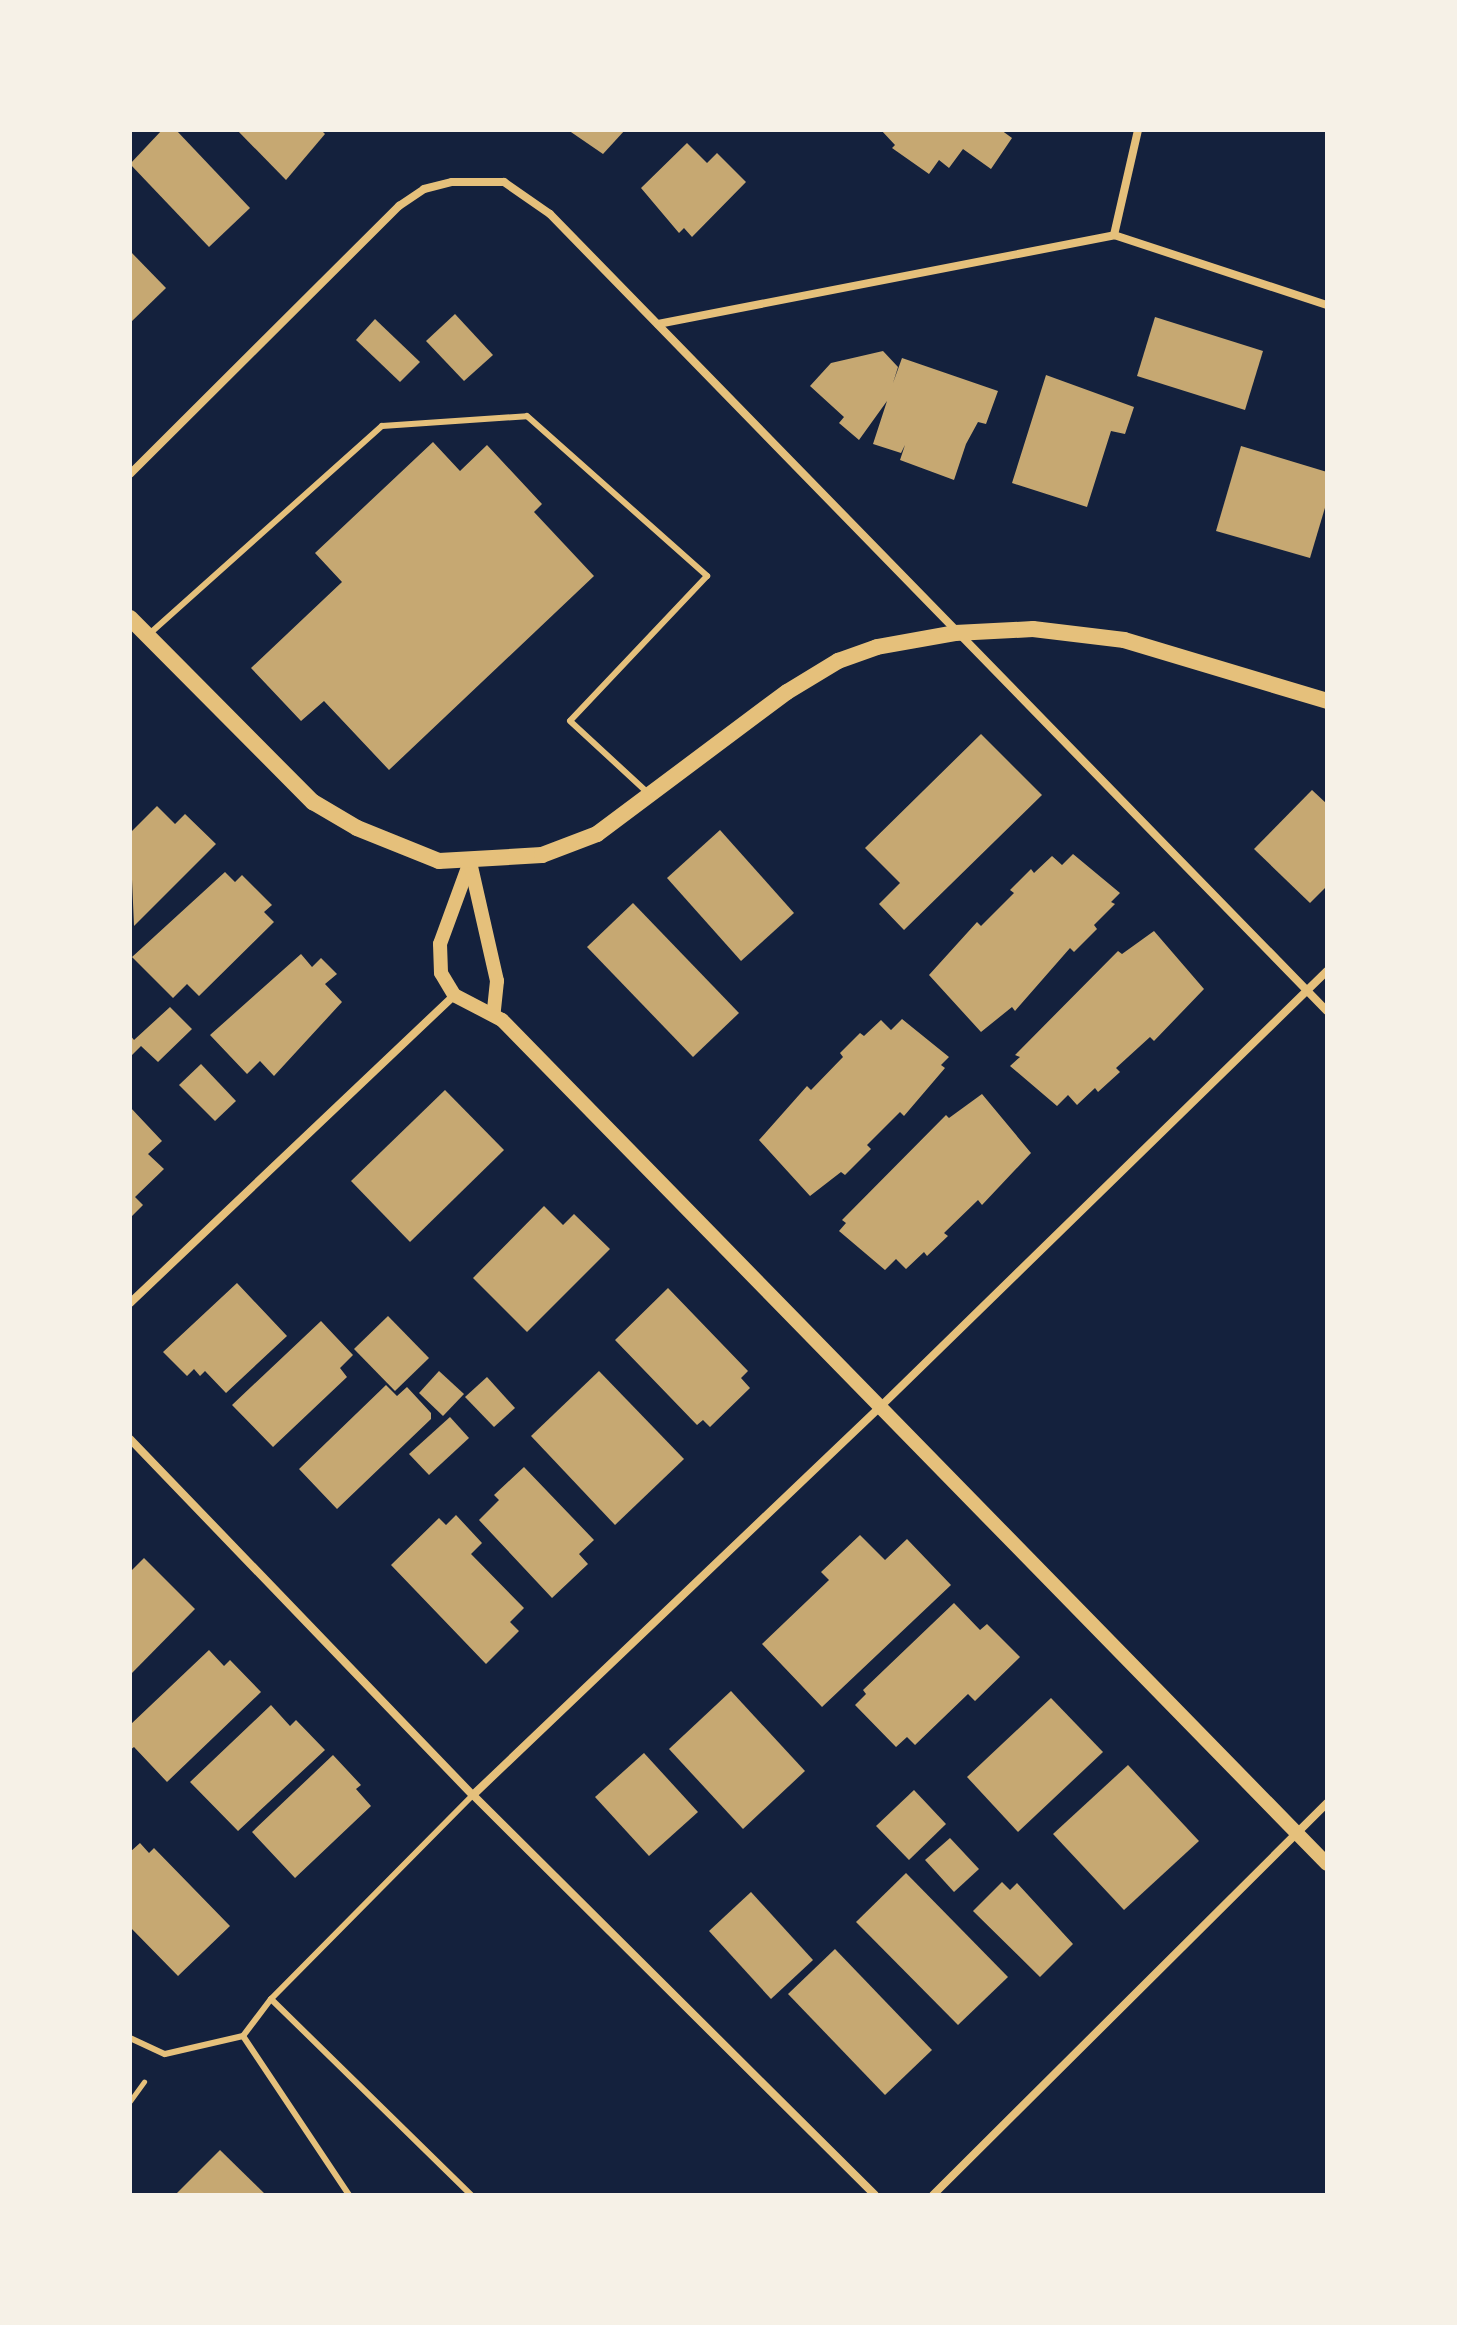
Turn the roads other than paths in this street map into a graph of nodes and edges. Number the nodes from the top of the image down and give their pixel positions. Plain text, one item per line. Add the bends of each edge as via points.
1 (1138, 130) edge
2 (1114, 235) junction
3 (1327, 305) edge
4 (658, 324) junction
5 (130, 474) edge
6 (130, 618) edge
7 (955, 633) junction
8 (147, 636) junction
9 (1327, 701) edge
10 (650, 795) junction
11 (470, 862) junction
12 (1327, 971) edge
13 (1307, 990) junction
14 (454, 995) junction
15 (1327, 1011) edge
16 (494, 1012) junction
17 (130, 1303) edge
18 (879, 1408) junction
19 (130, 1439) edge
20 (473, 1795) junction
21 (1327, 1803) edge
22 (1297, 1832) junction
23 (1327, 1864) edge
24 (271, 1999) junction
25 (243, 2036) junction
26 (130, 2038) edge
27 (349, 2195) edge
28 (471, 2195) edge
29 (875, 2195) edge
30 (933, 2195) edge

1 - 2 street
2 - 3 street
2 - 4 street
4 - 5 street via 530,196 504,182 477,179 424,189 399,206
4 - 7 street via 881,550
6 - 8 main road
7 - 9 main road via 1033,629 1124,640
7 - 10 main road via 877,647 838,661
7 - 13 street
8 - 10 lane via 382,426 527,416 707,576 570,721
8 - 11 main road via 313,802 357,828 439,861
10 - 11 main road via 597,834 542,855
11 - 14 street via 440,944 441,973
11 - 16 street via 497,981
12 - 13 street
13 - 15 street
13 - 18 street
14 - 16 street
14 - 17 street
16 - 18 street
18 - 20 street
18 - 22 street
19 - 20 street
20 - 24 lane
20 - 29 street
21 - 22 street
22 - 23 street
22 - 30 street
24 - 25 lane
24 - 28 lane
25 - 26 lane via 165,2054
25 - 27 lane

